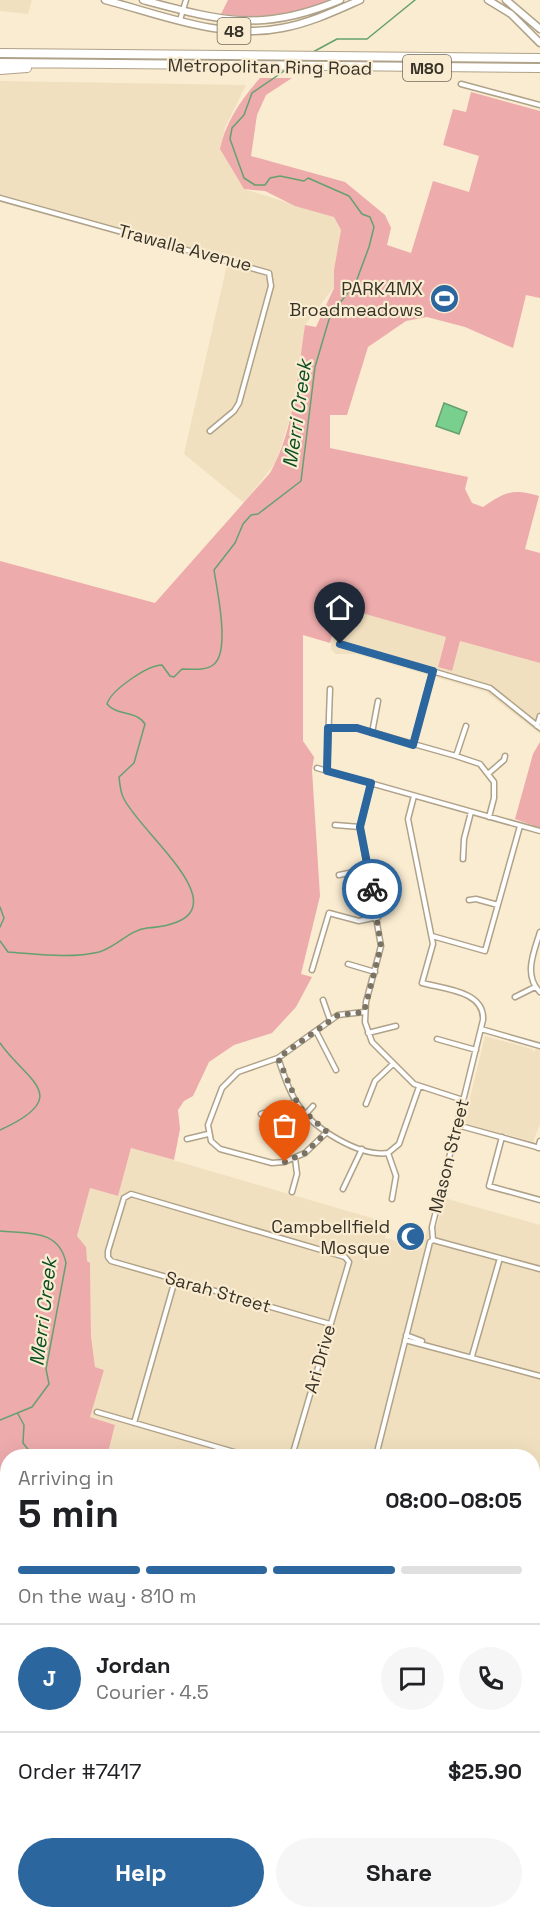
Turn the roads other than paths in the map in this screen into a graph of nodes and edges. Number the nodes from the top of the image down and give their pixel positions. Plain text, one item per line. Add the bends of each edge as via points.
1 (105, 0) edge
2 (143, 0) edge
3 (186, 0) edge
4 (340, 0) edge
5 (360, 0) edge
6 (488, 0) edge
7 (506, 0) edge
8 (183, 11) junction
9 (180, 20) junction
10 (540, 29) edge
11 (540, 43) edge
12 (0, 48) edge
13 (0, 53) edge
14 (108, 55) junction
15 (540, 58) edge
16 (0, 63) edge
17 (95, 64) junction
18 (540, 68) edge
19 (0, 70) edge
20 (461, 84) dead end
21 (540, 105) edge
22 (0, 198) edge
23 (210, 431) dead end
24 (340, 644) dead end
25 (433, 671) junction
26 (330, 689) dead end
27 (378, 701) dead end
28 (540, 716) edge
29 (466, 726) dead end
30 (539, 727) edge
31 (328, 728) junction
32 (372, 733) junction
33 (413, 745) junction
34 (456, 756) junction
35 (505, 756) dead end
36 (316, 768) dead end
37 (327, 771) junction
38 (489, 773) junction
39 (371, 783) junction
40 (414, 796) junction
41 (471, 812) junction
42 (489, 817) junction
43 (335, 825) dead end
44 (520, 826) junction
45 (360, 827) junction
46 (540, 831) edge
47 (462, 859) dead end
48 (368, 868) junction
49 (339, 875) dead end
50 (469, 900) dead end
51 (498, 905) junction
52 (378, 917) junction
53 (540, 932) edge
54 (432, 936) junction
55 (538, 945) edge
56 (348, 964) dead end
57 (312, 970) dead end
58 (375, 972) junction
59 (535, 987) junction
60 (540, 992) edge
61 (515, 997) dead end
62 (323, 1000) dead end
63 (364, 1012) junction
64 (330, 1020) junction
65 (396, 1026) dead end
66 (481, 1029) junction
67 (316, 1032) junction
68 (368, 1033) junction
69 (437, 1039) dead end
70 (540, 1046) edge
71 (476, 1050) junction
72 (278, 1058) junction
73 (393, 1064) junction
74 (336, 1071) dead end
75 (419, 1087) junction
76 (463, 1100) junction
77 (296, 1102) junction
78 (366, 1104) dead end
79 (314, 1106) dead end
80 (261, 1114) dead end
81 (306, 1114) junction
82 (457, 1125) junction
83 (327, 1132) junction
84 (208, 1134) junction
85 (502, 1137) junction
86 (187, 1139) dead end
87 (540, 1141) edge
88 (539, 1148) edge
89 (362, 1149) junction
90 (388, 1153) junction
91 (295, 1158) junction
92 (343, 1189) dead end
93 (291, 1192) dead end
94 (392, 1199) dead end
95 (540, 1200) edge
96 (433, 1240) junction
97 (108, 1257) joint
98 (500, 1258) junction
99 (540, 1269) edge
100 (175, 1280) junction
101 (330, 1324) junction
102 (405, 1337) junction
103 (472, 1356) junction
104 (540, 1376) edge
105 (97, 1412) dead end
106 (134, 1423) junction
107 (224, 1449) edge
108 (294, 1449) edge
109 (378, 1449) edge

1 - 9 main road, 48
2 - 8 main road, 48
3 - 8 street
4 - 8 main road, 48 via 295,17 264,21 222,20
5 - 9 main road, 48 via 307,22 271,30 224,30
6 - 11 main road via 511,14
7 - 10 main road
8 - 9 street
12 - 14 highway
13 - 14 highway, Metropolitan Ring Road / M80
14 - 15 highway, Metropolitan Ring Road / M80
16 - 17 highway, Metropolitan Ring Road / M80
17 - 18 highway, Metropolitan Ring Road / M80
17 - 19 highway
20 - 21 street
22 - 23 street, Trawalla Avenue via 269,273 271,286 239,403
24 - 25 street
25 - 30 street via 490,688
25 - 33 street
26 - 31 street
27 - 32 street
28 - 30 street
29 - 34 street
31 - 32 street via 352,727
31 - 37 street
32 - 33 street
33 - 34 street
34 - 38 street via 480,764
35 - 38 street
36 - 37 street
37 - 39 street
38 - 42 street via 495,791
39 - 40 street
39 - 45 street
40 - 41 street
40 - 54 street via 408,819
41 - 42 street
41 - 47 street
42 - 44 street
43 - 45 street
44 - 46 street
44 - 51 street
45 - 48 street
48 - 49 street
48 - 52 street
50 - 51 street
51 - 54 street via 484,951
52 - 57 street via 359,921 329,913
52 - 58 street via 381,946
53 - 55 street
54 - 66 street, Mason Street via 422,983 478,1001 484,1011
55 - 59 street via 531,967
56 - 58 street
58 - 63 street
59 - 60 street
59 - 61 street
62 - 64 street
63 - 64 street via 338,1015
63 - 68 street
64 - 67 street
65 - 68 street
66 - 70 street
66 - 71 street, Mason Street
67 - 72 street
67 - 74 street
68 - 73 street
69 - 71 street
71 - 76 street, Mason Street
72 - 77 street
72 - 84 street via 244,1069 228,1080 210,1118
73 - 75 street
73 - 78 street via 375,1082
75 - 76 street
75 - 90 street via 399,1144
76 - 82 street, Mason Street
77 - 80 street
77 - 81 street
79 - 81 street
81 - 83 street
82 - 85 street
82 - 96 street, Mason Street via 432,1227
83 - 89 street via 340,1142
83 - 91 street
84 - 86 street
84 - 91 street via 220,1149 267,1162
85 - 88 street
85 - 95 street via 489,1186
87 - 88 street
89 - 90 street
89 - 92 street
90 - 94 street via 396,1176
91 - 93 street via 297,1174
96 - 98 street
96 - 102 street, Mason Street
97 - 100 street, Sarah Street
97 - 101 street, Ari Drive via 124,1198 131,1194 345,1257 349,1262
98 - 99 street
98 - 103 street
100 - 101 street, Sarah Street
100 - 106 street
101 - 108 street, Ari Drive
102 - 103 street
102 - 109 street, Mason Street
103 - 104 street
105 - 106 street
106 - 107 street

